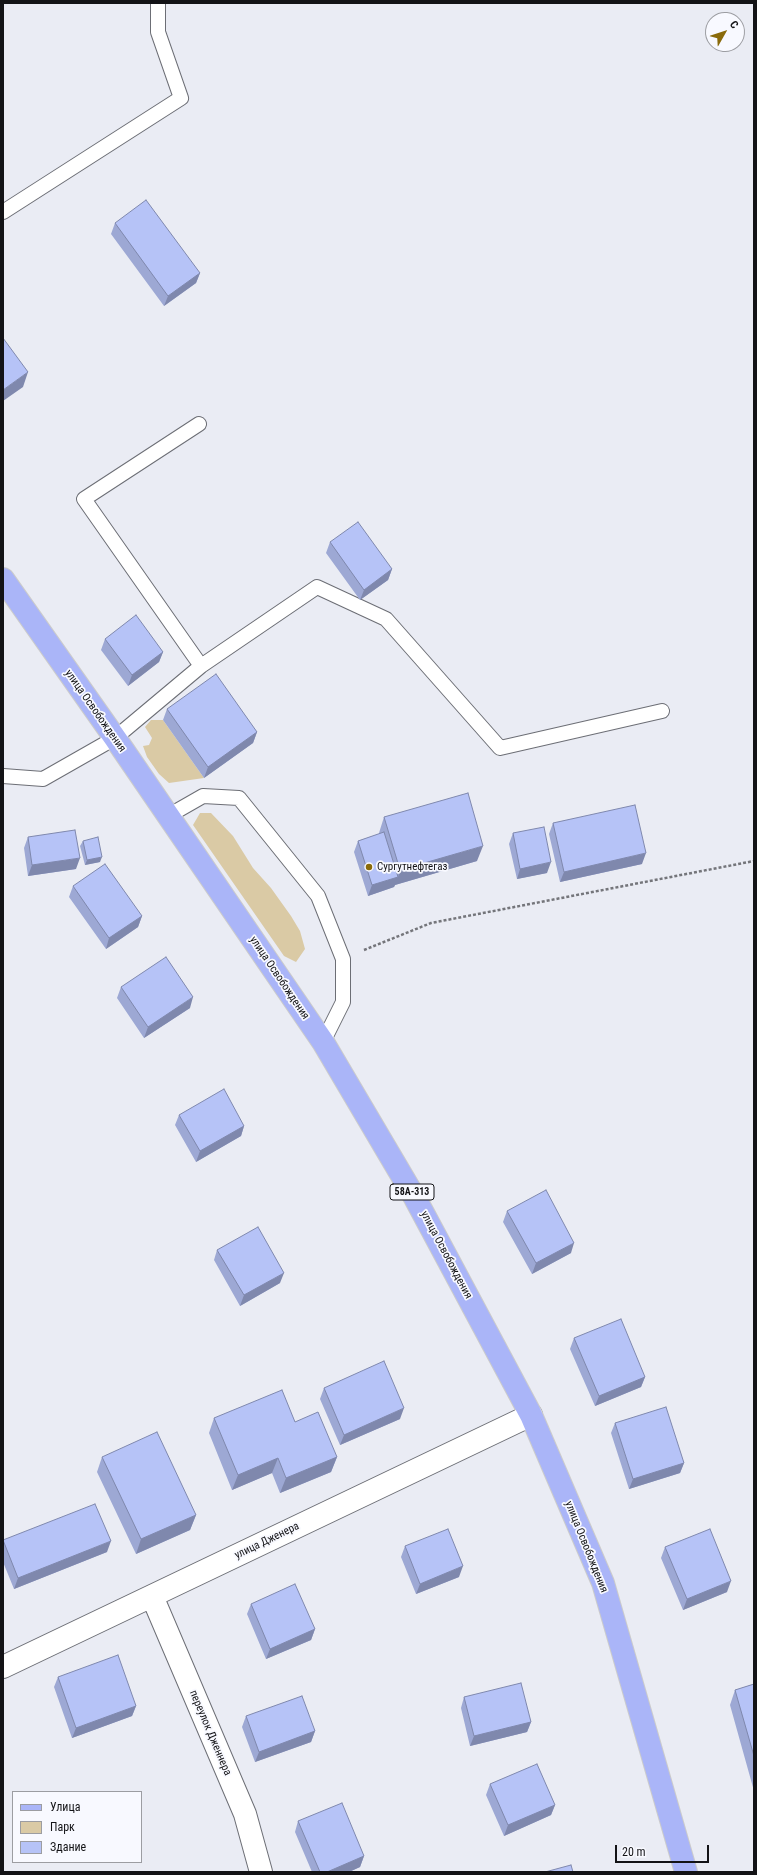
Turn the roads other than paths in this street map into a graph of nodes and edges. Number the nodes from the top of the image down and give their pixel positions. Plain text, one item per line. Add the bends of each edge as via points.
1 (158, 3) edge
2 (3, 212) edge
3 (199, 424) dead end
4 (3, 579) edge
5 (201, 666) junction
6 (662, 711) dead end
7 (115, 738) junction
8 (3, 776) edge
9 (168, 816) junction
10 (323, 1042) junction
11 (531, 1416) junction
12 (152, 1596) junction
13 (3, 1667) edge
14 (261, 1872) edge
15 (686, 1872) edge

1 - 2 lane via 158,32 182,98
3 - 5 lane via 84,499
4 - 7 main road, улица Освобождения / 58А-313
5 - 6 lane via 317,587 386,619 500,748
5 - 7 lane
7 - 8 lane via 43,779
7 - 9 main road, улица Освобождения / 58А-313
9 - 10 main road, улица Освобождения / 58А-313
9 - 10 lane via 203,796 239,798 318,896 344,959 343,1002
10 - 11 main road, улица Освобождения / 58А-313 via 415,1198
11 - 12 street, улица Дженера
11 - 15 main road, улица Освобождения / 58А-313 via 603,1583
12 - 13 street, улица Дженера
12 - 14 street, переулок Дженнера via 245,1814

